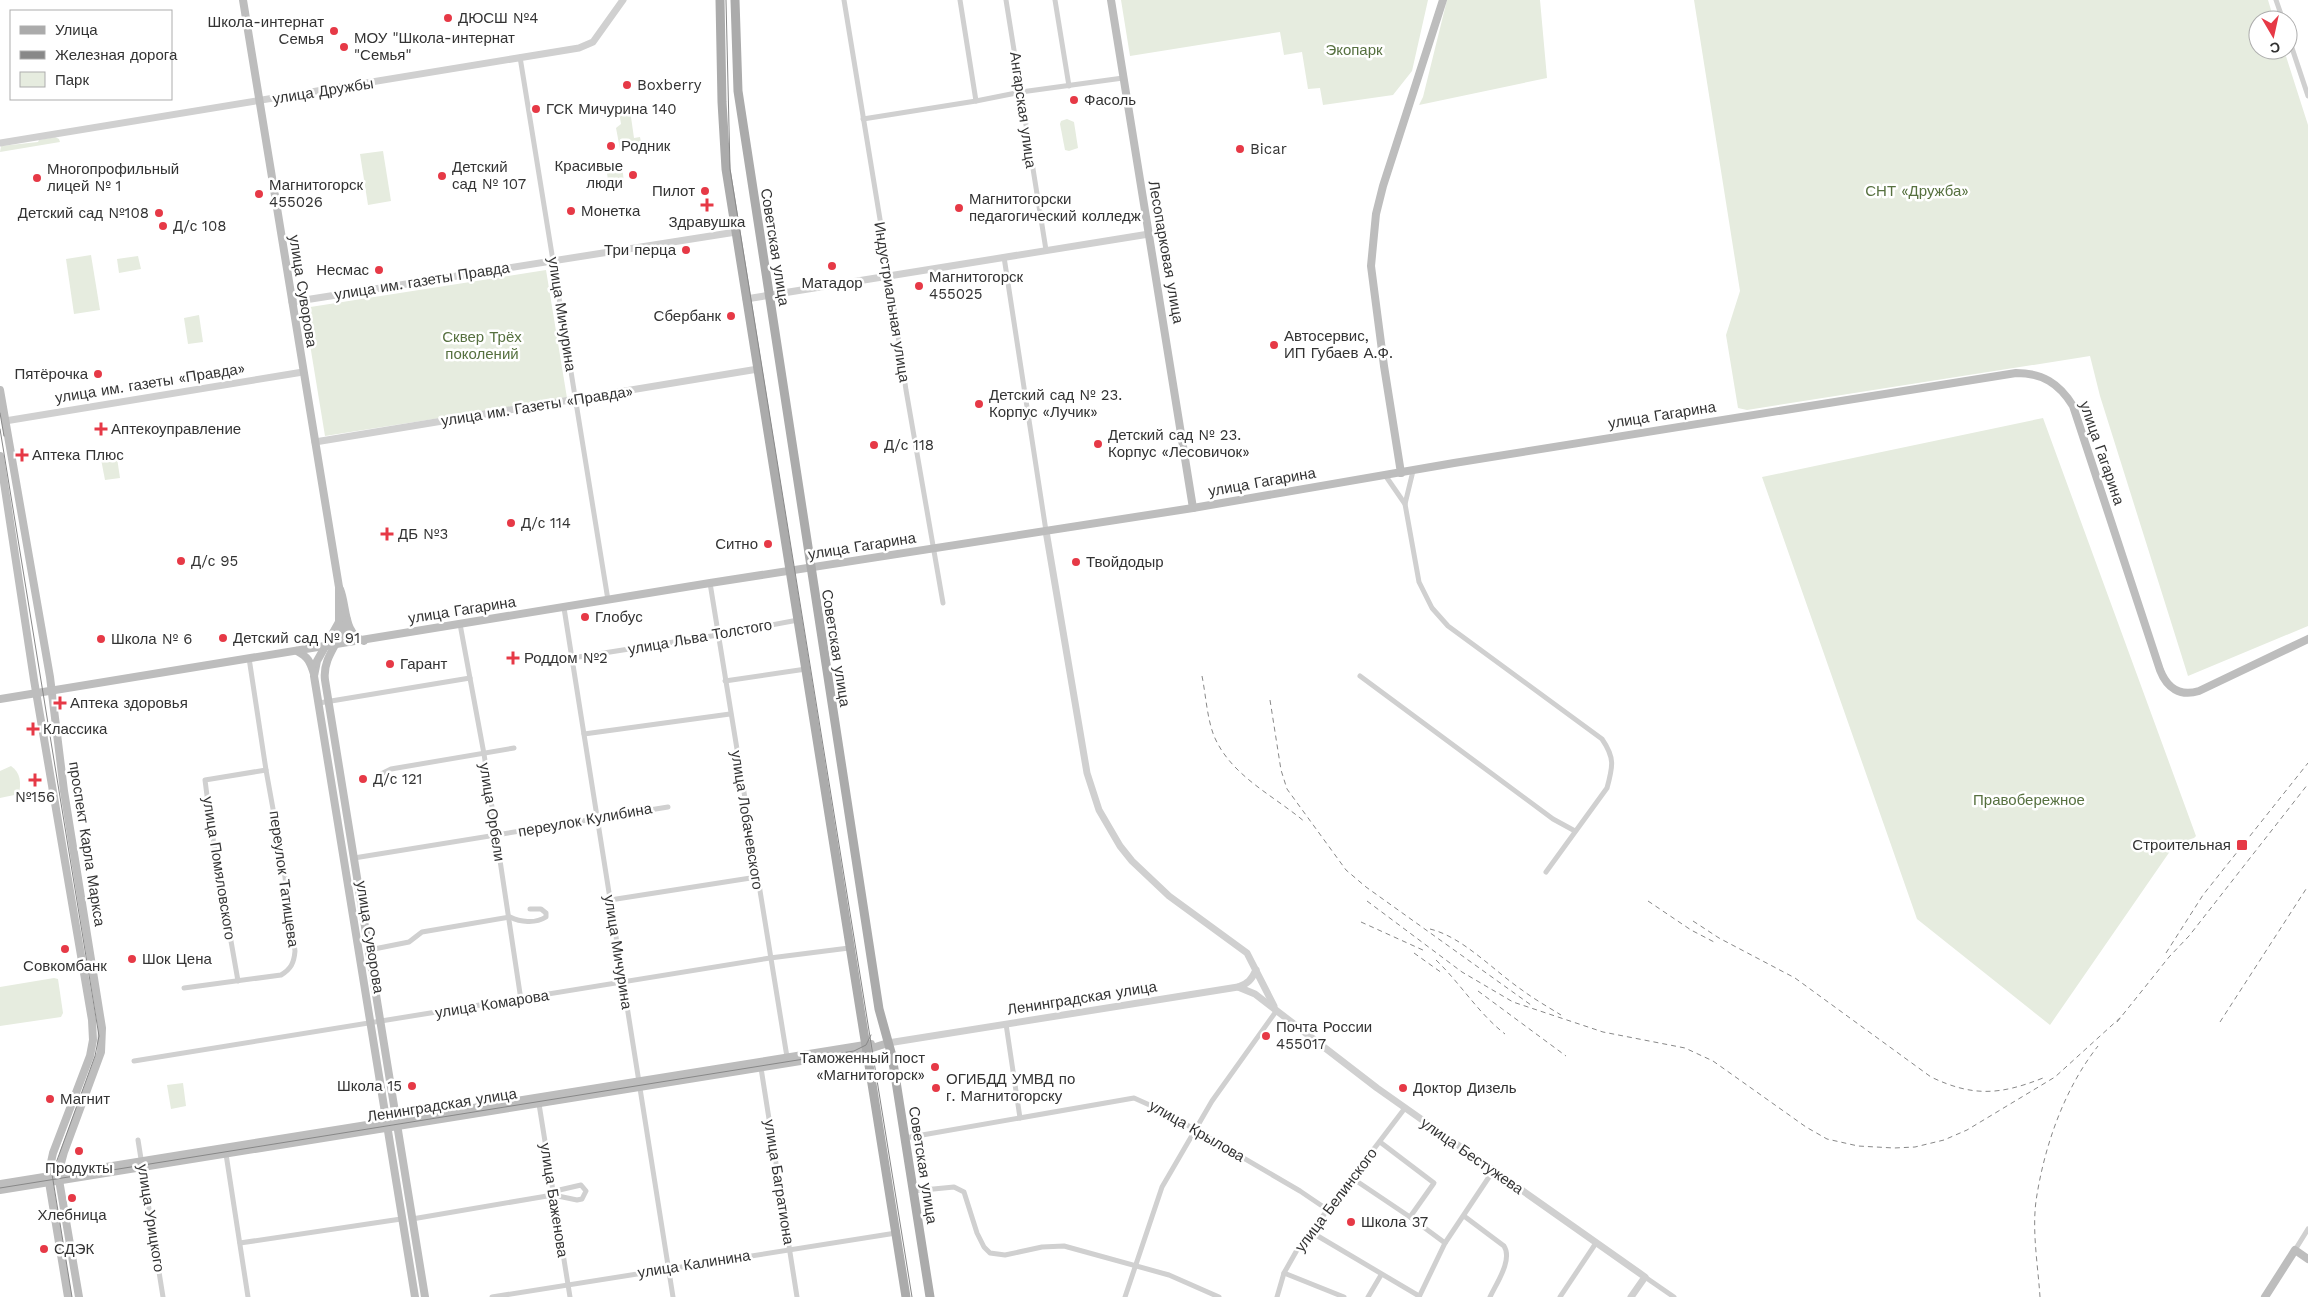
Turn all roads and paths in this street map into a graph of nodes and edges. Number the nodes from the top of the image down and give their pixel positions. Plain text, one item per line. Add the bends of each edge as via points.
1 (243, 0) edge
2 (623, 0) edge
3 (720, 0) edge
4 (734, 0) edge
5 (844, 0) edge
6 (960, 0) edge
7 (1006, 0) edge
8 (1055, 0) edge
9 (1111, 0) edge
10 (1443, 0) edge
11 (520, 57) junction
12 (2296, 60) edge
13 (1123, 78) junction
14 (1069, 86) junction
15 (1021, 92) junction
16 (2308, 96) edge
17 (259, 101) junction
18 (976, 101) junction
19 (863, 119) junction
20 (0, 143) edge
21 (736, 232) junction
22 (1149, 234) junction
23 (1046, 250) junction
24 (1004, 257) junction
25 (553, 260) junction
26 (890, 274) junction
27 (769, 295) junction
28 (746, 298) junction
29 (292, 302) junction
30 (758, 369) junction
31 (303, 372) junction
32 (0, 390) edge
33 (576, 399) junction
34 (2, 421) edge
35 (315, 442) junction
36 (0, 456) edge
37 (1413, 471) junction
38 (1402, 473) junction
39 (1385, 475) junction
40 (1405, 504) junction
41 (1193, 508) junction
42 (1046, 531) junction
43 (933, 549) junction
44 (810, 567) junction
45 (790, 570) junction
46 (710, 583) junction
47 (339, 587) junction
48 (608, 600) junction
49 (943, 603) dead end
50 (564, 608) junction
51 (347, 620) junction
52 (798, 620) junction
53 (460, 624) junction
54 (718, 636) junction
55 (2308, 639) edge
56 (364, 640) junction
57 (336, 645) junction
58 (326, 647) junction
59 (297, 651) junction
60 (249, 658) junction
61 (572, 658) junction
62 (806, 668) junction
63 (314, 676) junction
64 (1360, 676) dead end
65 (470, 678) junction
66 (725, 681) junction
67 (51, 691) junction
68 (37, 693) junction
69 (0, 699) edge
70 (328, 701) junction
71 (319, 703) junction
72 (730, 714) junction
73 (584, 734) junction
74 (514, 748) dead end
75 (484, 754) junction
76 (266, 770) junction
77 (378, 776) dead end
78 (668, 807) dead end
79 (597, 817) junction
80 (1575, 831) junction
81 (495, 836) junction
82 (354, 858) junction
83 (356, 871) junction
84 (346, 872) junction
85 (1546, 872) dead end
86 (756, 877) junction
87 (610, 900) junction
88 (530, 909) dead end
89 (510, 916) junction
90 (849, 948) junction
91 (369, 950) junction
92 (770, 958) junction
93 (1256, 970) junction
94 (238, 980) junction
95 (623, 983) junction
96 (1238, 986) junction
97 (184, 988) dead end
98 (521, 1000) junction
99 (1276, 1009) junction
100 (380, 1021) junction
101 (370, 1022) junction
102 (1006, 1024) junction
103 (888, 1043) junction
104 (865, 1047) junction
105 (787, 1057) junction
106 (134, 1061) dead end
107 (761, 1068) junction
108 (638, 1085) junction
109 (539, 1104) junction
110 (1406, 1108) junction
111 (1020, 1118) junction
112 (396, 1123) junction
113 (387, 1125) junction
114 (1195, 1131) junction
115 (905, 1138) junction
116 (138, 1140) dead end
117 (1380, 1142) junction
118 (226, 1154) junction
119 (142, 1164) junction
120 (1493, 1171) junction
121 (59, 1178) junction
122 (1352, 1178) junction
123 (49, 1179) junction
124 (0, 1184) edge
125 (0, 1190) edge
126 (913, 1190) junction
127 (553, 1195) junction
128 (1328, 1210) junction
129 (1464, 1216) junction
130 (1410, 1217) junction
131 (401, 1218) junction
132 (412, 1219) junction
133 (2308, 1229) edge
134 (1311, 1232) junction
135 (896, 1233) junction
136 (240, 1243) junction
137 (1445, 1243) junction
138 (1596, 1243) junction
139 (790, 1249) junction
140 (2296, 1250) junction
141 (2308, 1259) edge
142 (1135, 1265) junction
143 (668, 1268) junction
144 (1284, 1273) junction
145 (1381, 1275) junction
146 (1645, 1277) junction
147 (568, 1286) junction
148 (68, 1297) edge
149 (79, 1297) edge
150 (163, 1297) edge
151 (248, 1297) edge
152 (415, 1297) edge
153 (425, 1297) edge
154 (492, 1297) edge
155 (570, 1297) edge
156 (673, 1297) edge
157 (798, 1297) edge
158 (906, 1297) edge
159 (930, 1297) edge
160 (1125, 1297) edge
161 (1219, 1297) edge
162 (1276, 1297) edge
163 (1344, 1297) edge
164 (1368, 1297) edge
165 (1419, 1297) edge
166 (1490, 1297) edge
167 (1560, 1297) edge
168 (1631, 1297) edge
169 (1674, 1297) edge
170 (2265, 1297) edge

1 - 17 main road, улица Суворова
2 - 11 street, улица Дружбы via 588,46
3 - 21 main road via 726,162
4 - 27 main road, Советская улица via 738,91
5 - 19 street, Индустриальная улица
6 - 18 street
7 - 15 street, Ангарская улица
8 - 14 street
9 - 13 main road, Лесопарковая улица
10 - 38 main road via 1383,186 1372,242 1374,292
11 - 17 street, улица Дружбы
11 - 25 street, улица Мичурина
12 - 16 street
13 - 14 street
13 - 22 main road, Лесопарковая улица
14 - 15 street
15 - 18 street
15 - 23 street, Ангарская улица
17 - 20 street, улица Дружбы
17 - 29 main road, улица Суворова
18 - 19 street
19 - 26 street, Индустриальная улица
21 - 25 street
21 - 28 main road
22 - 23 street
22 - 41 main road, Лесопарковая улица
23 - 24 street
24 - 26 street
24 - 42 street
25 - 29 street, улица им. газеты Правда
25 - 33 street, улица Мичурина
26 - 27 street
26 - 43 street, Индустриальная улица
27 - 28 street
27 - 44 main road, Советская улица
28 - 30 main road
29 - 31 main road, улица Суворова
30 - 33 street, улица им. Газеты «Правда»
30 - 45 main road
31 - 34 street, улица им. газеты «Правда»
31 - 35 main road, улица Суворова
32 - 34 main road, проспект Карла Маркса
33 - 35 street, улица им. Газеты «Правда»
33 - 48 street, улица Мичурина
34 - 67 main road, проспект Карла Маркса
35 - 47 main road, улица Суворова
36 - 68 main road, проспект Карла Маркса
37 - 38 main road, улица Гагарина
37 - 40 street
37 - 55 main road, улица Гагарина via 1986,377 2016,373 2036,375 2060,388 2077,416 2162,676 2169,686 2180,692 2199,690
38 - 39 main road, улица Гагарина
39 - 40 street
39 - 41 main road, улица Гагарина
40 - 80 street via 1419,582 1432,608 1448,626 1602,740 1612,753 1612,772 1607,788
41 - 42 main road, улица Гагарина
42 - 43 main road, улица Гагарина
42 - 93 street via 1087,773 1099,810 1132,862 1169,896 1247,954
43 - 44 main road, улица Гагарина
43 - 49 street, Индустриальная улица
44 - 45 main road, улица Гагарина
44 - 103 main road, Советская улица via 879,1009
45 - 46 main road, улица Гагарина
45 - 52 main road
46 - 48 main road, улица Гагарина
46 - 54 street, улица Лобачевского
47 - 51 main road, улица Суворова
47 - 58 main road, улица Суворова via 340,622
48 - 50 main road, улица Гагарина
50 - 53 main road, улица Гагарина
50 - 61 street, улица Мичурина
51 - 56 main road, улица Суворова via 351,632
51 - 57 main road, улица Суворова
52 - 54 street, улица Льва Толстого
52 - 62 main road
53 - 56 main road, улица Гагарина
53 - 65 street, улица Орбели
54 - 61 street, улица Льва Толстого
54 - 66 street, улица Лобачевского
56 - 57 main road, улица Гагарина
57 - 58 main road, улица Гагарина
57 - 70 main road, улица Суворова via 324,668
58 - 59 main road, улица Гагарина
58 - 63 main road, улица Суворова via 317,661
59 - 60 main road, улица Гагарина
59 - 63 main road via 307,656
60 - 67 main road, улица Гагарина
60 - 76 street
61 - 73 street, улица Мичурина
62 - 66 street
62 - 90 main road
63 - 71 main road, улица Суворова
64 - 80 street via 1553,819
65 - 70 street
65 - 75 street, улица Орбели
66 - 72 street, улица Лобачевского
67 - 68 main road, улица Гагарина
67 - 121 main road, проспект Карла Маркса via 102,1037 98,1060 64,1152
68 - 69 main road, улица Гагарина
68 - 123 main road, проспект Карла Маркса via 74,906 93,1040 54,1153
70 - 71 street
70 - 82 main road, улица Суворова
71 - 84 main road, улица Суворова
72 - 73 street
72 - 86 street, улица Лобачевского
73 - 79 street, улица Мичурина
74 - 75 street
75 - 77 street via 391,769
75 - 81 street, улица Орбели
76 - 94 street, переулок Татищева via 296,951 293,964 281,975
76 - 94 street, улица Помяловского via 206,780
78 - 79 street, переулок Кулибина
79 - 81 street, переулок Кулибина
79 - 87 street, улица Мичурина
80 - 85 street
81 - 82 street, переулок Кулибина
81 - 89 street, улица Орбели
82 - 83 main road, улица Суворова
83 - 84 main road
83 - 91 main road, улица Суворова
84 - 101 main road, улица Суворова
86 - 87 street
86 - 92 street, улица Лобачевского
87 - 95 street, улица Мичурина
88 - 89 street via 541,909 546,912 546,917 533,921
89 - 91 street via 422,932 409,942
89 - 98 street, улица Орбели
90 - 92 street, улица Комарова
90 - 104 main road
91 - 100 main road, улица Суворова
92 - 95 street, улица Комарова
92 - 105 street, улица Лобачевского
93 - 96 street via 1252,978
93 - 99 street
94 - 97 street, переулок Татищева
95 - 98 street, улица Комарова
95 - 108 street, улица Мичурина
96 - 99 street
96 - 102 street, Ленинградская улица
98 - 100 street, улица Комарова
99 - 110 street, улица Бестужева
99 - 114 street
100 - 101 street, улица Комарова
100 - 112 main road, улица Суворова
101 - 106 street, улица Комарова
101 - 113 main road, улица Суворова
102 - 103 street, Ленинградская улица
102 - 111 street
103 - 104 main road, Ленинградская улица
103 - 115 main road, Советская улица
104 - 105 main road, Ленинградская улица
104 - 107 main road, Ленинградская улица
104 - 135 main road
105 - 108 main road, Ленинградская улица
107 - 108 main road, Ленинградская улица
107 - 139 street, улица Багратиона
108 - 109 main road, Ленинградская улица
108 - 112 main road, Ленинградская улица
108 - 143 street, улица Мичурина
109 - 112 main road, Ленинградская улица
109 - 127 street, улица Баженова
110 - 117 street, улица Белинского
110 - 120 street, улица Бестужева
111 - 114 street, улица Крылова via 1134,1098
111 - 115 street, улица Крылова
112 - 113 main road, Ленинградская улица
112 - 132 main road, улица Суворова
113 - 118 main road, Ленинградская улица
113 - 119 main road, Ленинградская улица
113 - 131 main road, улица Суворова
114 - 128 street, улица Крылова
114 - 142 street via 1162,1187
115 - 126 main road, Советская улица
116 - 119 street, улица Урицкого
117 - 122 street, улица Белинского
117 - 130 street via 1434,1183
118 - 119 main road, Ленинградская улица
118 - 136 street
119 - 121 main road, Ленинградская улица
119 - 150 street, улица Урицкого
120 - 129 street
120 - 138 street, улица Бестужева
121 - 123 main road, Ленинградская улица
121 - 149 main road, проспект Карла Маркса
122 - 128 street, улица Белинского
122 - 130 street
123 - 124 main road, Ленинградская улица
123 - 125 main road, Ленинградская улица
123 - 148 main road, проспект Карла Маркса
126 - 142 street via 960,1188 977,1233 990,1253 1005,1255 1064,1246
126 - 159 main road, Советская улица
127 - 127 street via 555,1191 575,1184 581,1184 586,1191 582,1199 577,1200
127 - 132 street
127 - 147 street, улица Баженова
128 - 134 street, улица Белинского
129 - 137 street
129 - 166 street via 1504,1246 1507,1252
130 - 137 street
131 - 136 street
131 - 152 main road, улица Суворова
132 - 153 main road, улица Суворова
133 - 140 street
134 - 144 street, улица Белинского
134 - 145 street
135 - 139 street, улица Калинина
135 - 158 main road
136 - 151 street
137 - 165 street
138 - 146 street, улица Бестужева
138 - 167 street
139 - 143 street, улица Калинина
139 - 157 street, улица Багратиона
140 - 141 main road
140 - 170 main road
142 - 160 street
142 - 161 street via 1169,1275
143 - 147 street, улица Калинина
143 - 156 street, улица Мичурина
144 - 162 street, улица Белинского
144 - 163 street
145 - 164 street
145 - 165 street
146 - 168 street
146 - 169 street, улица Бестужева
147 - 154 street, улица Калинина
147 - 155 street, улица Баженова

